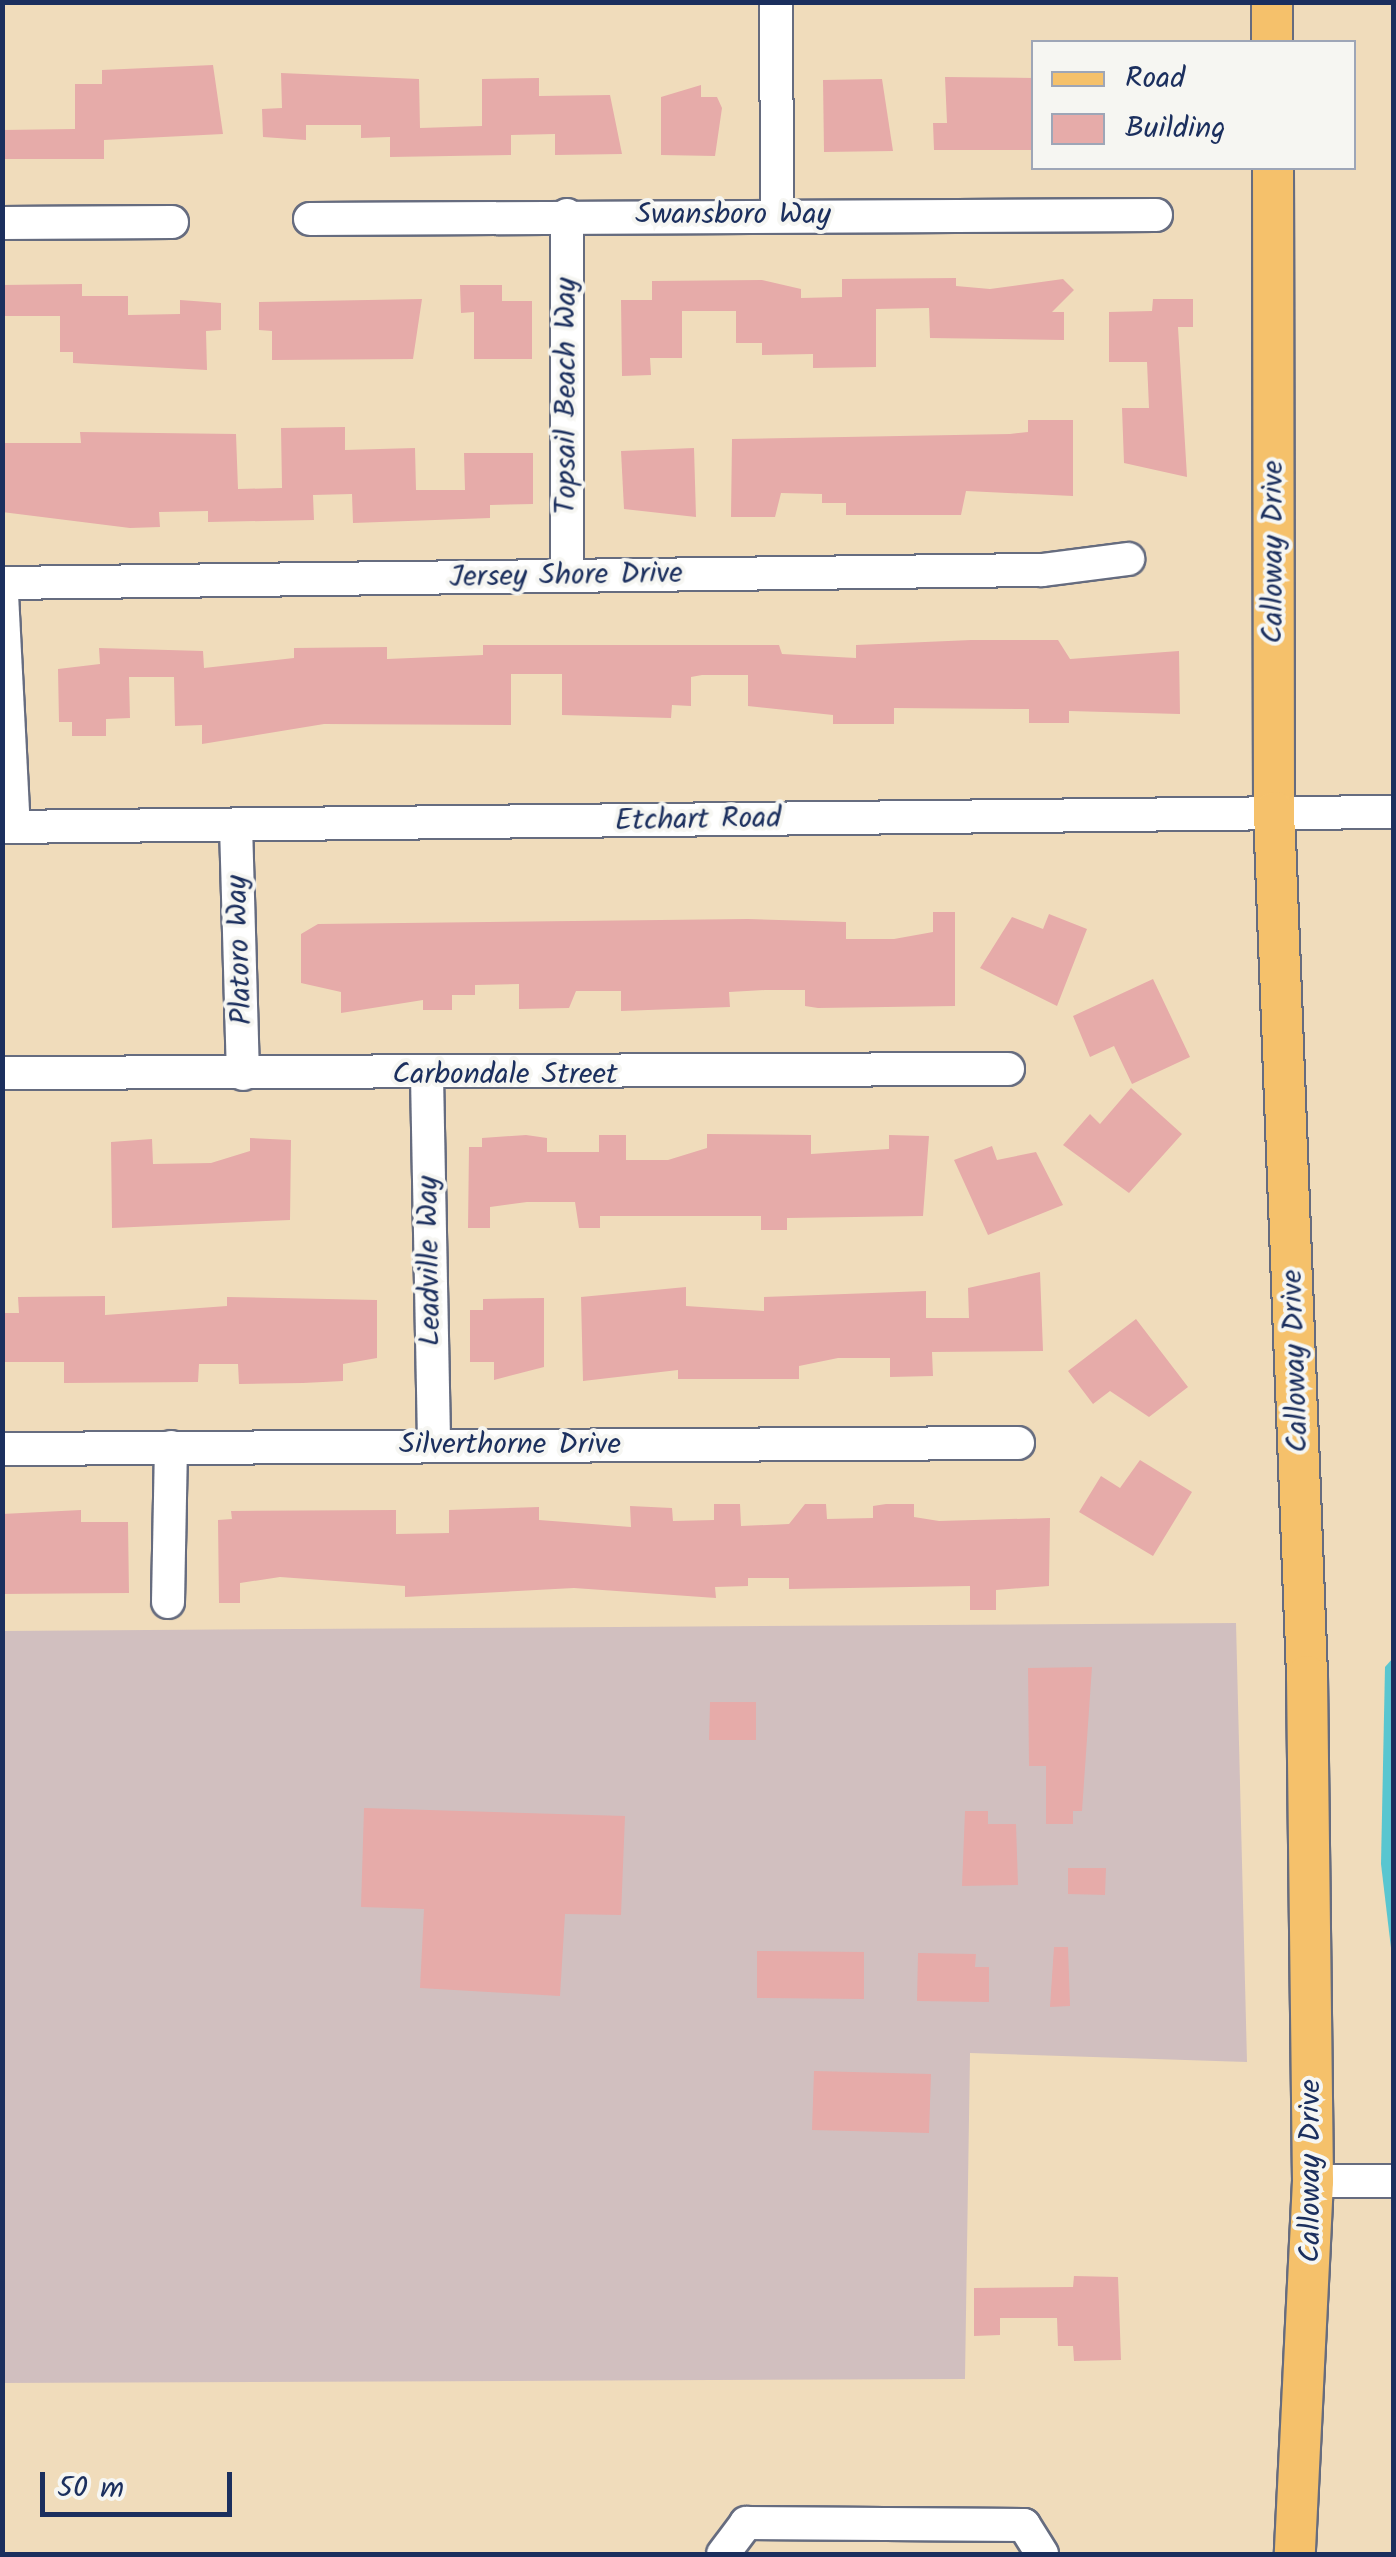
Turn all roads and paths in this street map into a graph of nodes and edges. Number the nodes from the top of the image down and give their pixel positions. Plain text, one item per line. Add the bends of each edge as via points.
1 (776, 2) edge
2 (1272, 2) edge
3 (1272, 40) edge
4 (1273, 170) edge
5 (567, 216) junction
6 (777, 216) junction
7 (1156, 216) dead end
8 (310, 219) dead end
9 (172, 222) dead end
10 (2, 224) edge
11 (1128, 560) dead end
12 (567, 576) junction
13 (2, 583) edge
14 (2, 594) edge
15 (1274, 812) junction
16 (1394, 812) edge
17 (236, 825) junction
18 (8, 827) edge
19 (1008, 1069) dead end
20 (2, 1074) edge
21 (243, 1074) junction
22 (426, 1076) junction
23 (1018, 1442) dead end
24 (434, 1446) junction
25 (170, 1447) junction
26 (2, 1449) edge
27 (168, 1602) dead end
28 (1313, 2181) junction
29 (1394, 2181) edge
30 (723, 2554) edge
31 (1042, 2554) edge
32 (1295, 2554) edge

1 - 6 street
2 - 3 main road
4 - 15 main road, Calloway Drive
5 - 6 street, Swansboro Way
5 - 8 street, Swansboro Way
5 - 12 street, Topsail Beach Way
6 - 7 street, Swansboro Way
9 - 10 street
11 - 12 street, Jersey Shore Drive via 1042,570
12 - 13 street, Jersey Shore Drive
14 - 18 street
15 - 16 street, Etchart Road
15 - 17 street, Etchart Road
15 - 28 main road, Calloway Drive via 1307,1676
17 - 18 street, Etchart Road
17 - 21 street, Platoro Way
19 - 22 street, Carbondale Street
20 - 21 street, Carbondale Street
21 - 22 street, Carbondale Street
22 - 24 street, Leadville Way
23 - 24 street, Silverthorne Drive
24 - 25 street, Silverthorne Drive
25 - 26 street, Silverthorne Drive
25 - 27 street
28 - 29 street
28 - 32 main road, Calloway Drive
30 - 31 street via 746,2523 1024,2526

